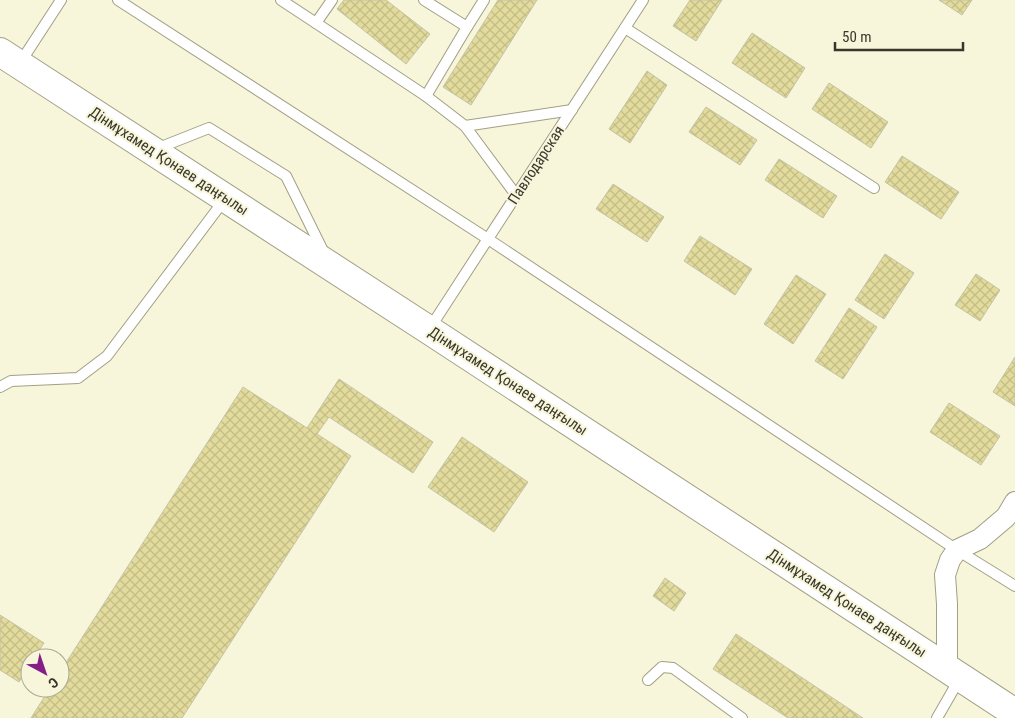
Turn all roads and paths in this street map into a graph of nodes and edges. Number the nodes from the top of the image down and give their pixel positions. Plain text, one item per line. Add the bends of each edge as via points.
1 (61, 0) edge
2 (118, 0) edge
3 (281, 0) edge
4 (332, 0) edge
5 (424, 0) edge
6 (484, 0) edge
7 (643, 0) edge
8 (316, 23) junction
9 (467, 27) junction
10 (625, 28) junction
11 (10, 58) edge
12 (426, 96) junction
13 (572, 110) junction
14 (465, 126) junction
15 (153, 150) junction
16 (874, 188) dead end
17 (516, 195) junction
18 (226, 198) junction
19 (488, 238) junction
20 (330, 267) junction
21 (429, 330) junction
22 (0, 387) edge
23 (1015, 502) edge
24 (957, 550) junction
25 (1015, 586) edge
26 (954, 673) junction
27 (648, 680) dead end
28 (1015, 713) edge
29 (742, 718) edge
30 (937, 718) edge

1 - 11 lane
2 - 19 lane
3 - 8 lane
4 - 8 lane
5 - 9 lane
6 - 9 lane
7 - 10 lane, Павлодарская
8 - 12 lane
9 - 12 lane
10 - 13 lane, Павлодарская
10 - 16 lane
11 - 15 street, Дінмұхамед Қонаев даңғылы
12 - 14 lane
13 - 14 lane
13 - 17 lane, Павлодарская
14 - 17 lane
15 - 18 street, Дінмұхамед Қонаев даңғылы
15 - 20 lane via 210,128 286,176
17 - 19 lane, Павлодарская
18 - 20 street, Дінмұхамед Қонаев даңғылы
18 - 22 lane via 107,356 78,378 11,381
19 - 21 lane, Павлодарская
19 - 24 lane
20 - 21 street, Дінмұхамед Қонаев даңғылы
21 - 26 street, Дінмұхамед Қонаев даңғылы
23 - 24 street via 1006,517 980,539
24 - 25 lane
24 - 26 street via 945,575
26 - 28 street, Дінмұхамед Қонаев даңғылы
26 - 30 lane
27 - 29 lane via 662,667 673,668

